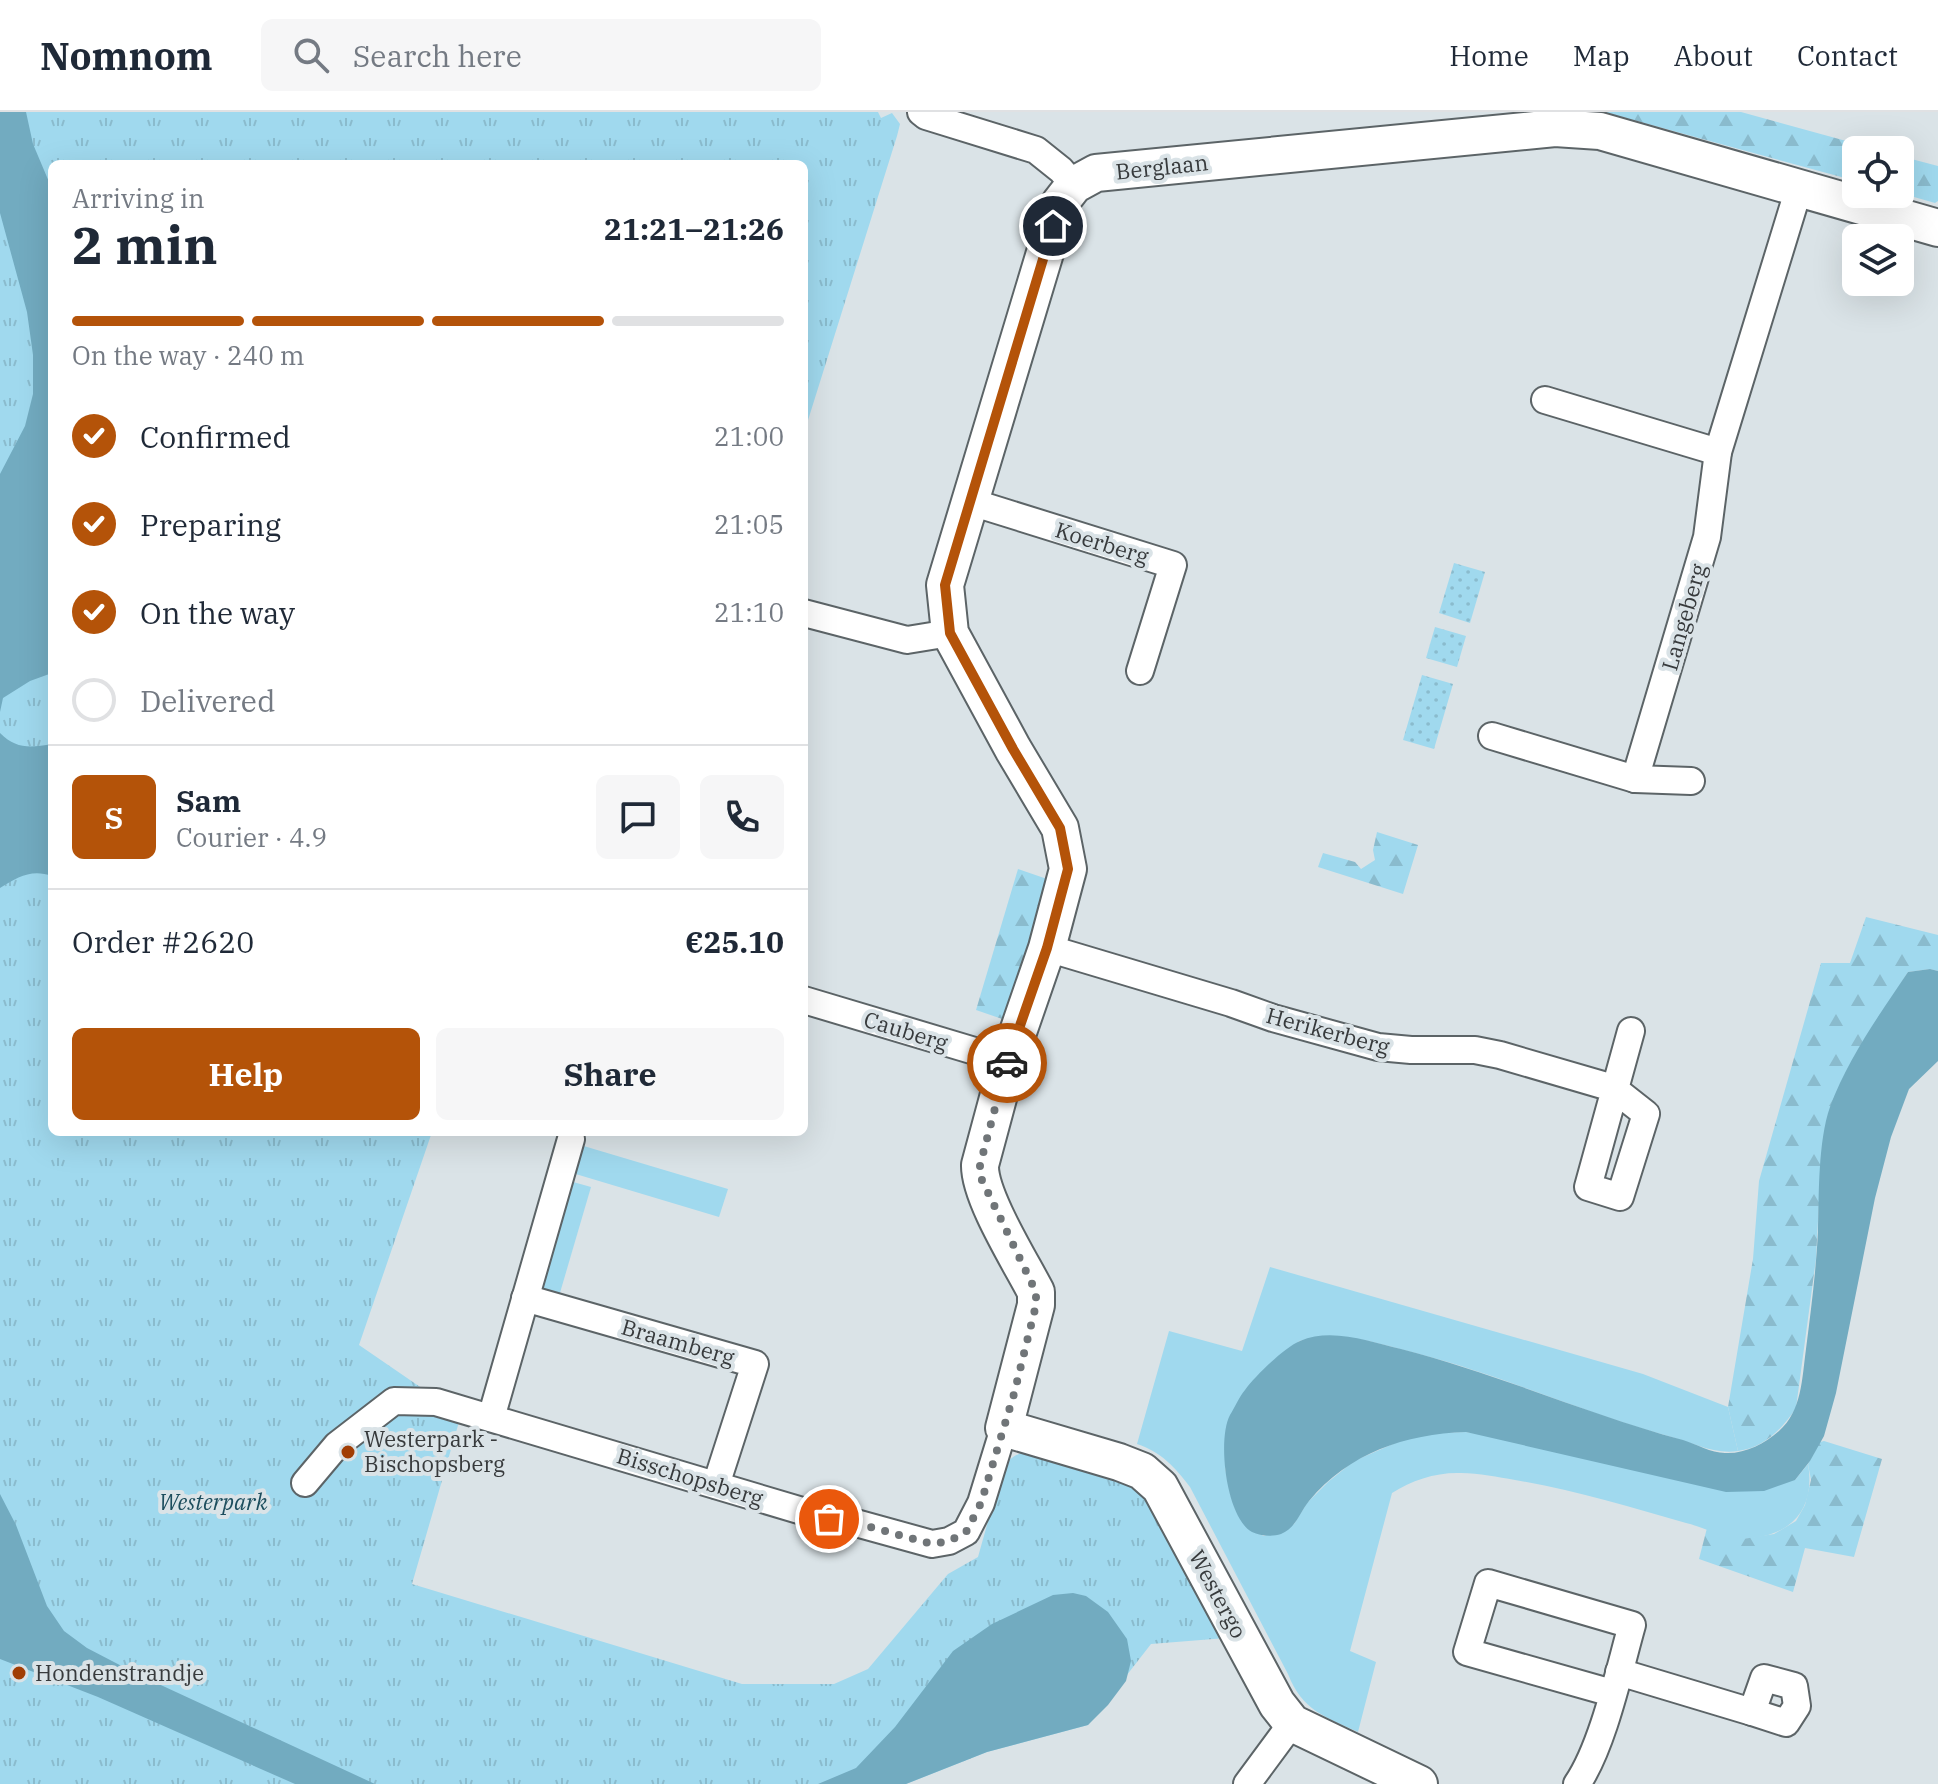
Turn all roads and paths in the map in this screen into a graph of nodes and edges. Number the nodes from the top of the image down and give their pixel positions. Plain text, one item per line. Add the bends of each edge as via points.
1 (921, 112) edge
2 (1074, 185) junction
3 (1799, 188) junction
4 (1938, 228) edge
5 (1545, 400) dead end
6 (1718, 452) junction
7 (971, 502) junction
8 (808, 614) edge
9 (950, 633) junction
10 (1140, 671) dead end
11 (1492, 736) dead end
12 (1635, 779) junction
13 (1691, 781) dead end
14 (1047, 948) junction
15 (808, 1001) edge
16 (1631, 1031) dead end
17 (1008, 1061) junction
18 (571, 1139) dead end
19 (525, 1298) junction
20 (491, 1418) junction
21 (1004, 1428) junction
22 (305, 1483) dead end
23 (716, 1485) junction
24 (1616, 1682) junction
25 (1752, 1712) dead end
26 (1292, 1723) junction
27 (1247, 1784) edge
28 (1419, 1784) edge
29 (1577, 1784) edge

1 - 2 street via 1036,150
2 - 3 street, Berglaan via 1096,173 1555,128 1600,131
2 - 7 street via 1060,203
3 - 4 street, Berglaan
3 - 6 street, Langeberg
5 - 6 street
6 - 12 street, Langeberg via 1707,537
7 - 9 street via 945,585
7 - 10 street, Koerberg via 1173,565
8 - 9 street via 907,640
9 - 14 street via 1060,828 1068,869
11 - 12 street
12 - 13 street
14 - 16 street, Herikerberg via 1378,1047 1487,1052 1613,1088
14 - 17 street
15 - 17 street, Cauberg
17 - 21 street via 980,1176 1036,1292 1036,1305
18 - 19 street
19 - 20 street
19 - 23 street, Braamberg via 755,1364
20 - 22 street, Bisschopsberg via 436,1402 394,1401 337,1445
20 - 23 street, Bisschopsberg
21 - 23 street, Bisschopsberg via 981,1503 966,1532 949,1541 932,1544
21 - 26 street, Westergo via 1119,1462 1142,1471 1160,1487
24 - 24 street via 1467,1652 1488,1583 1632,1625
24 - 25 street
24 - 29 street via 1588,1768
26 - 27 street
26 - 28 street, Westergo

